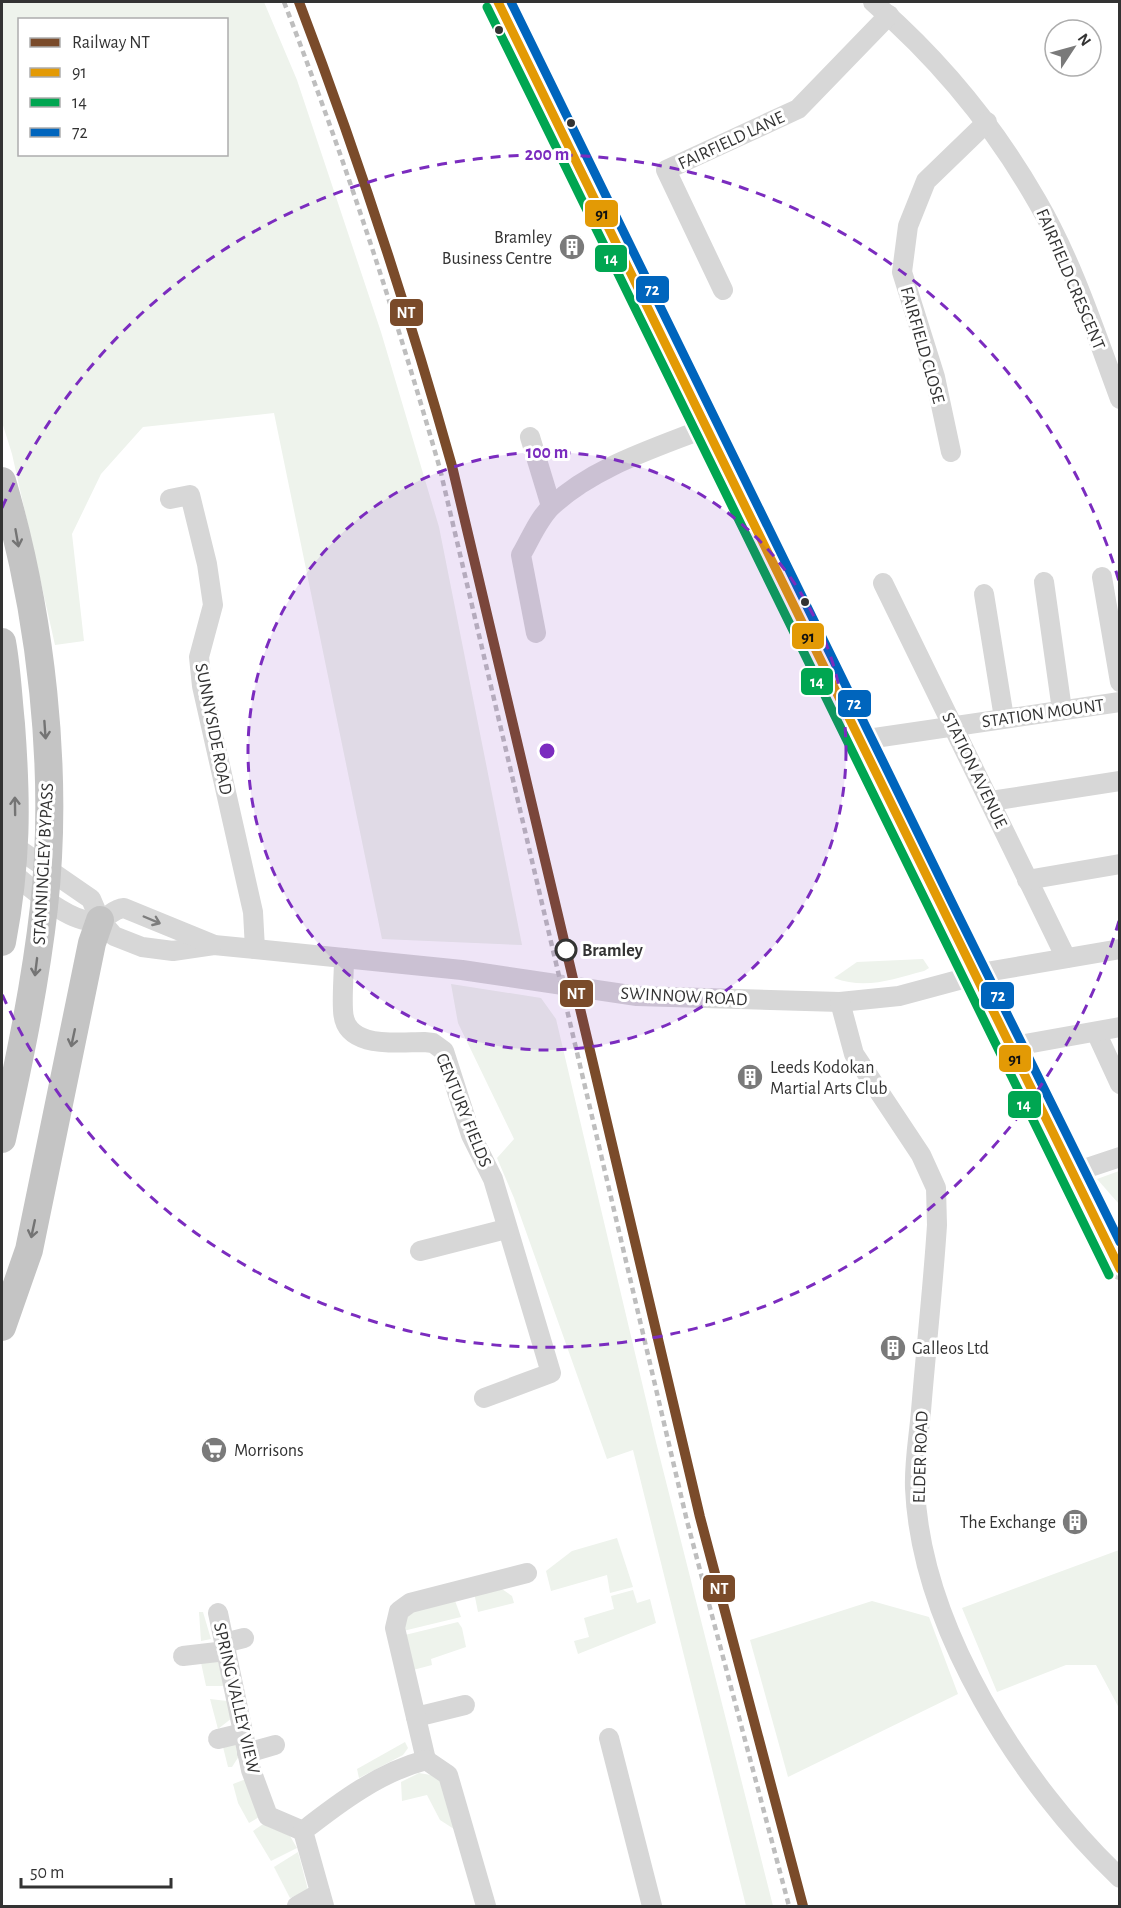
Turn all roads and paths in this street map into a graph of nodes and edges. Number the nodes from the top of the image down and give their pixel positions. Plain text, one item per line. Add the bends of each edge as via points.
1 (498, 2) edge
2 (873, 2) edge
3 (889, 15) junction
4 (987, 122) junction
5 (723, 290) dead end
6 (1119, 399) edge
7 (708, 427) junction
8 (530, 438) dead end
9 (951, 452) dead end
10 (2, 481) edge
11 (170, 499) dead end
12 (551, 506) junction
13 (1102, 577) dead end
14 (1044, 582) dead end
15 (884, 583) dead end
16 (984, 594) dead end
17 (536, 633) dead end
18 (2, 642) edge
19 (1119, 682) edge
20 (1119, 702) edge
21 (1062, 710) junction
22 (1004, 718) junction
23 (953, 725) junction
24 (861, 740) junction
25 (1119, 781) edge
26 (991, 801) junction
27 (2, 838) edge
28 (2, 864) edge
29 (1119, 864) edge
30 (1027, 880) junction
31 (100, 920) junction
32 (2, 942) edge
33 (214, 945) junction
34 (255, 948) junction
35 (1119, 949) edge
36 (344, 958) junction
37 (1066, 958) junction
38 (974, 978) junction
39 (840, 1002) junction
40 (1119, 1027) edge
41 (1096, 1032) junction
42 (1009, 1047) junction
43 (1119, 1084) edge
44 (2, 1139) edge
45 (1119, 1157) edge
46 (1072, 1173) junction
47 (506, 1229) junction
48 (420, 1251) dead end
49 (1119, 1270) edge
50 (2, 1327) edge
51 (484, 1398) dead end
52 (527, 1573) dead end
53 (218, 1613) dead end
54 (244, 1638) dead end
55 (225, 1647) junction
56 (183, 1656) dead end
57 (465, 1705) dead end
58 (416, 1717) junction
59 (243, 1733) junction
60 (609, 1738) dead end
61 (218, 1739) dead end
62 (275, 1745) dead end
63 (248, 1753) junction
64 (426, 1760) junction
65 (303, 1831) junction
66 (1119, 1878) edge
67 (322, 1900) edge
68 (297, 1906) edge
69 (486, 1906) edge
70 (652, 1906) edge

1 - 7 street
2 - 3 street, FAIRFIELD CRESCENT
3 - 4 street, FAIRFIELD CRESCENT via 938,62
3 - 5 street, FAIRFIELD LANE via 798,109 666,170
4 - 6 street, FAIRFIELD CRESCENT via 1038,202 1080,290
4 - 9 street, FAIRFIELD CLOSE via 926,181 908,226 902,272 935,377
7 - 12 street via 624,459
7 - 24 street
8 - 12 street
10 -> 44 highway, STANNINGLEY BYPASS via 15,526 42,676 49,789 44,905 33,986
11 - 34 street, SUNNYSIDE ROAD via 190,495 207,564 213,605 199,657 202,686 253,912
12 - 17 street via 521,555
13 - 19 street
14 - 21 street
15 - 23 street, STATION AVENUE
16 - 22 street
32 -> 18 highway, STANNINGLEY BYPASS via 16,834 15,772
20 - 21 street, STATION MOUNT
21 - 22 street, STATION MOUNT
22 - 23 street, STATION MOUNT
23 - 24 street, STATION MOUNT
23 - 26 street, STATION AVENUE
24 - 38 street
25 - 26 street
26 - 30 street, STATION AVENUE
27 - 31 street, SWINNOW ROAD via 91,899
28 - 31 street, SWINNOW ROAD via 70,916 81,921
29 - 30 street
30 - 37 street, STATION AVENUE
31 - 33 street, SWINNOW ROAD via 114,936 142,946 173,951
31 -> 33 street, SWINNOW ROAD via 124,908
31 -> 50 highway via 29,1250
33 - 34 street, SWINNOW ROAD
34 - 36 street, SWINNOW ROAD
35 - 37 street, SWINNOW ROAD
36 - 39 street, SWINNOW ROAD via 462,970 637,996
36 - 47 street, CENTURY FIELDS via 343,1013 350,1029 362,1039 433,1043 444,1051 471,1135 493,1179
37 - 38 street, SWINNOW ROAD via 992,971
38 - 39 street, SWINNOW ROAD via 899,996
38 - 42 street
39 - 66 street, ELDER ROAD via 854,1054 921,1155 936,1188 938,1225 915,1486 929,1571 973,1684 988,1710 1049,1802
40 - 41 street
41 - 42 street
41 - 43 street
42 - 46 street
45 - 46 street
46 - 49 street
47 - 48 street
47 - 51 street, CENTURY FIELDS via 551,1373
52 - 58 street via 410,1603 399,1611 394,1628
53 - 55 street, SPRING VALLEY VIEW
54 - 55 street
55 - 56 street
55 - 59 street, SPRING VALLEY VIEW
57 - 58 street
58 - 64 street
59 - 61 street
59 - 63 street, SPRING VALLEY VIEW
60 - 70 street
62 - 63 street
63 - 65 street, SPRING VALLEY VIEW via 268,1816
64 - 65 street via 345,1798
64 - 69 street via 448,1775
65 - 67 street
67 - 68 street

